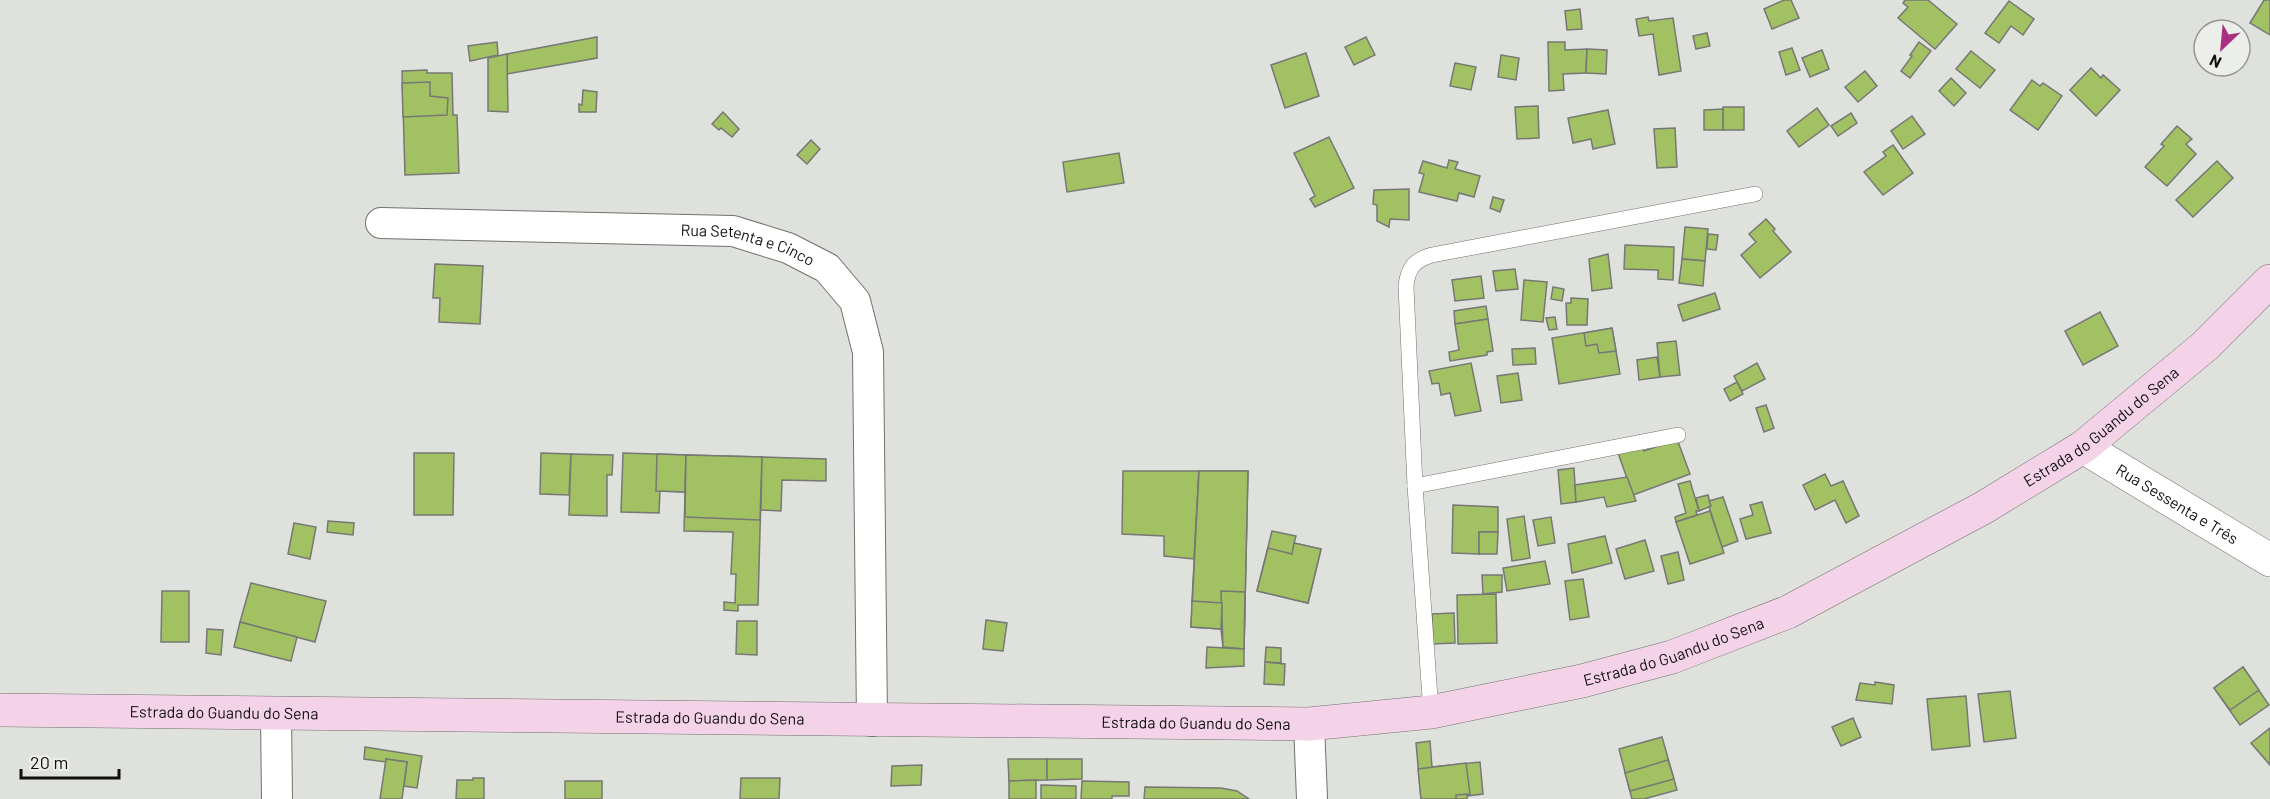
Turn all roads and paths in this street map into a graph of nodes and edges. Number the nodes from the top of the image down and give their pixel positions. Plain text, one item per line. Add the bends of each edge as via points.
1 (1755, 194) dead end
2 (381, 223) dead end
3 (2270, 281) edge
4 (1678, 435) dead end
5 (2083, 447) junction
6 (1415, 486) junction
7 (2270, 560) edge
8 (0, 710) edge
9 (1431, 712) junction
10 (276, 714) junction
11 (872, 721) junction
12 (1309, 724) junction
13 (277, 799) edge
14 (1312, 799) edge

1 - 6 lane via 1432,255 1413,264 1406,286
2 - 11 street, Rua Setenta e Cinco via 733,231 788,248 827,268 855,301 868,352
3 - 5 main road, Estrada do Guandu do Sena via 2205,346
4 - 6 lane
5 - 7 street, Rua Sessenta e Três
5 - 9 main road, Estrada do Guandu do Sena via 1983,508 1788,612 1672,657 1582,681
6 - 9 lane
8 - 10 main road, Estrada do Guandu do Sena
9 - 12 main road, Estrada do Guandu do Sena
10 - 11 main road, Estrada do Guandu do Sena
10 - 13 street
11 - 12 main road, Estrada do Guandu do Sena
12 - 14 street

